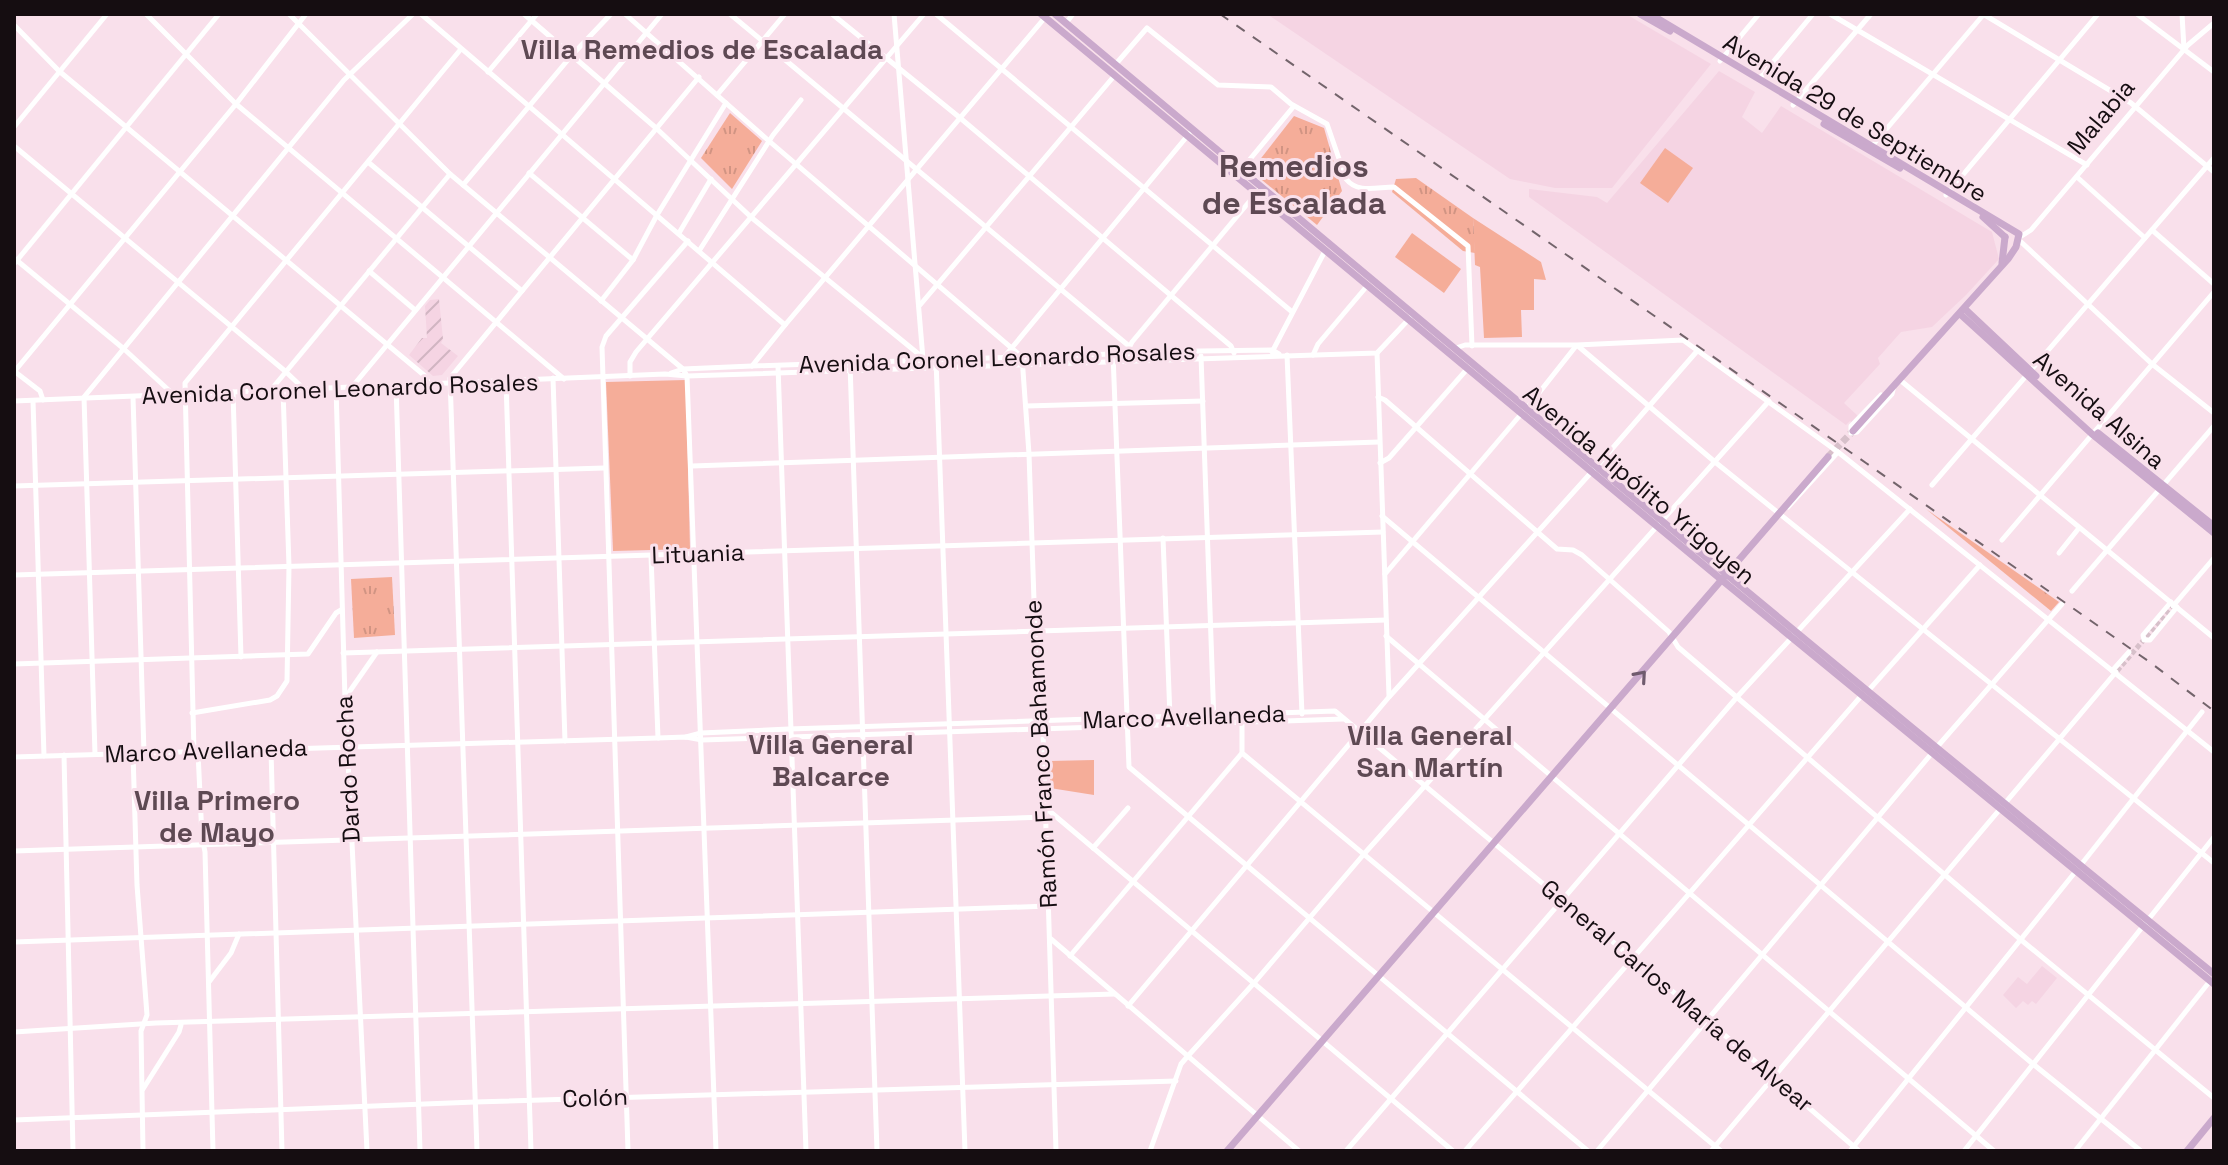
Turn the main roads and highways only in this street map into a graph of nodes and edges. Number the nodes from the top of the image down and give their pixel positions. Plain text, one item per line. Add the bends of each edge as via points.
1 (1055, 14) edge
2 (1641, 14) edge
3 (1650, 14) edge
4 (1045, 15) edge
5 (1721, 60) junction
6 (1115, 70) junction
7 (1794, 103) junction
8 (1190, 134) junction
9 (1258, 191) junction
10 (1947, 193) junction
11 (2012, 230) junction
12 (2005, 238) junction
13 (2019, 240) junction
14 (2000, 267) junction
15 (1963, 312) junction
16 (1411, 317) junction
17 (1525, 411) junction
18 (1853, 431) tunnel mouth
19 (1828, 457) tunnel mouth
20 (2161, 487) junction
21 (2214, 526) edge
22 (2214, 533) edge
23 (1725, 578) junction
24 (2213, 980) edge
25 (2214, 1118) edge
26 (1227, 1151) edge
27 (2187, 1151) edge

1 - 6 main road, Avenida Hipólito Yrigoyen
2 - 5 main road, Avenida 29 de Septiembre
3 - 5 main road, Avenida 29 de Septiembre
4 - 6 main road, Avenida Hipólito Yrigoyen
5 - 7 main road, Avenida 29 de Septiembre
5 - 7 main road, Avenida 29 de Septiembre
6 - 8 main road, Avenida Hipólito Yrigoyen
7 - 10 main road, Avenida 29 de Septiembre
8 - 9 main road, Avenida Hipólito Yrigoyen
8 - 9 main road, Avenida Hipólito Yrigoyen via 1241,171
9 - 16 main road, Avenida Hipólito Yrigoyen
9 - 16 main road, Avenida Hipólito Yrigoyen via 1367,286
10 - 11 main road, Avenida 29 de Septiembre
10 - 12 main road, Avenida 29 de Septiembre
11 - 12 main road
11 - 13 main road, Avenida 29 de Septiembre
12 - 13 main road via 2011,245
12 - 14 main road
13 - 14 main road, Malabia
14 - 15 main road, Malabia
15 - 18 main road, Malabia
15 - 20 main road, Avenida Alsina
16 - 17 main road, Avenida Hipólito Yrigoyen
16 - 17 main road, Avenida Hipólito Yrigoyen
17 - 23 main road, Avenida Hipólito Yrigoyen
19 - 23 main road
20 - 21 main road, Avenida Alsina
20 - 22 main road, Avenida Alsina
23 - 24 main road, Avenida Hipólito Yrigoyen
26 -> 23 main road
25 - 27 main road

